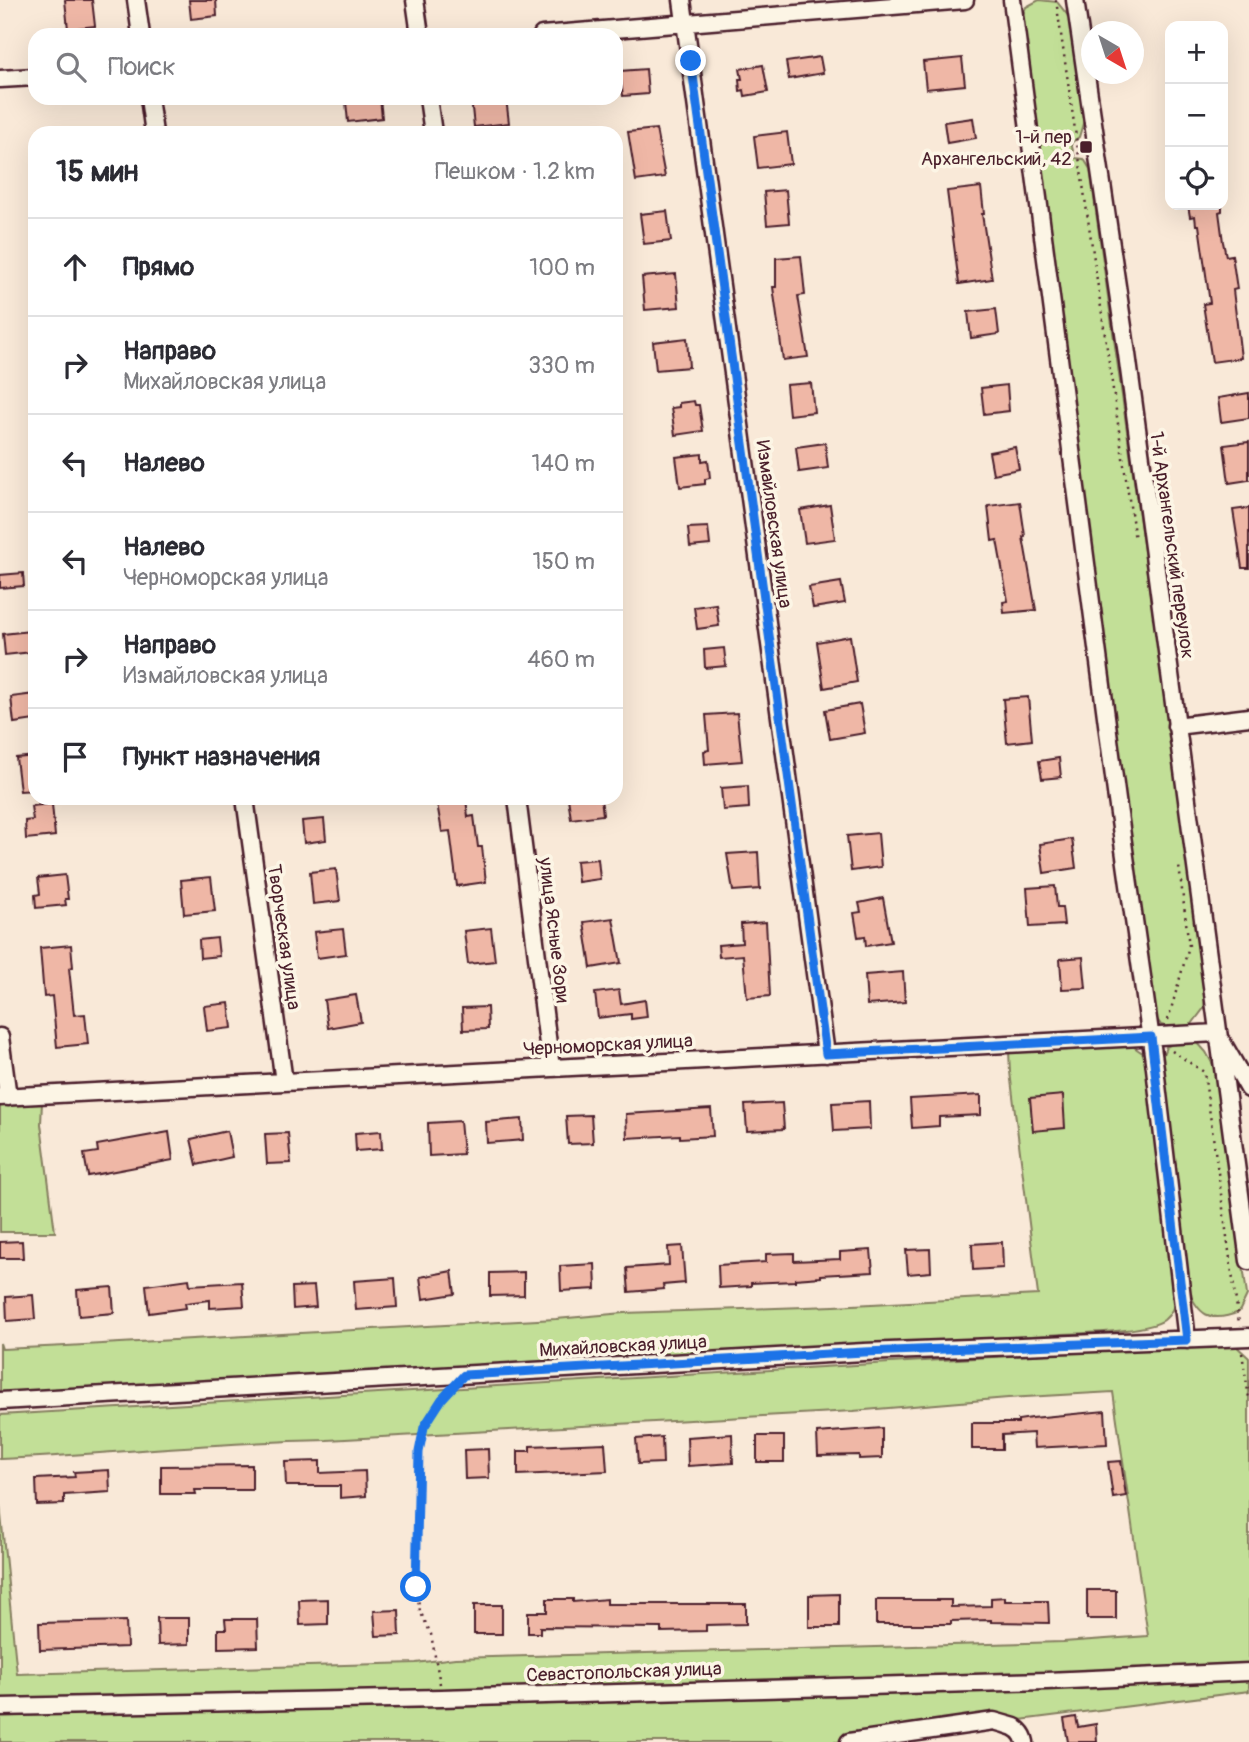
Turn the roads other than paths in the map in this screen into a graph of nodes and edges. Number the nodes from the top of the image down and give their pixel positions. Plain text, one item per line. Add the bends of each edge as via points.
1 (136, 0) edge
2 (415, 0) edge
3 (682, 0) edge
4 (965, 0) edge
5 (1012, 0) edge
6 (1075, 0) edge
7 (685, 25) junction
8 (140, 28) edge
9 (419, 28) edge
10 (623, 29) edge
11 (28, 77) edge
12 (0, 79) edge
13 (150, 105) edge
14 (429, 105) edge
15 (153, 126) edge
16 (432, 126) edge
17 (1249, 717) edge
18 (1176, 726) junction
19 (246, 805) edge
20 (518, 805) edge
21 (1217, 1033) junction
22 (0, 1037) edge
23 (1151, 1037) junction
24 (826, 1054) junction
25 (551, 1068) junction
26 (284, 1082) junction
27 (1249, 1089) edge
28 (4, 1097) edge
29 (1249, 1261) edge
30 (1244, 1337) edge
31 (1187, 1340) junction
32 (0, 1401) edge
33 (1249, 1672) edge
34 (0, 1707) edge
35 (849, 1742) edge
36 (1025, 1742) edge

1 - 8 street
2 - 9 street
3 - 7 street, Измайловская улица
4 - 7 street
5 - 23 street
6 - 18 street, 1-й Архангельский переулок
7 - 10 street
7 - 24 street, Измайловская улица
11 - 12 street
13 - 15 street
14 - 16 street
17 - 18 street
18 - 21 street, 1-й Архангельский переулок
19 - 26 street, Творческая улица
20 - 25 street, улица Ясные Зори
21 - 23 street, Черноморская улица
21 - 27 street, 1-й Архангельский переулок
21 - 29 street
22 - 28 street
23 - 24 street, Черноморская улица
23 - 31 street
24 - 25 street, Черноморская улица
25 - 26 street, Черноморская улица
26 - 28 street, Черноморская улица
30 - 31 street, Михайловская улица
31 - 32 street, Михайловская улица via 864,1352
33 - 34 street, Севастопольская улица
35 - 36 street via 994,1721 1015,1727

